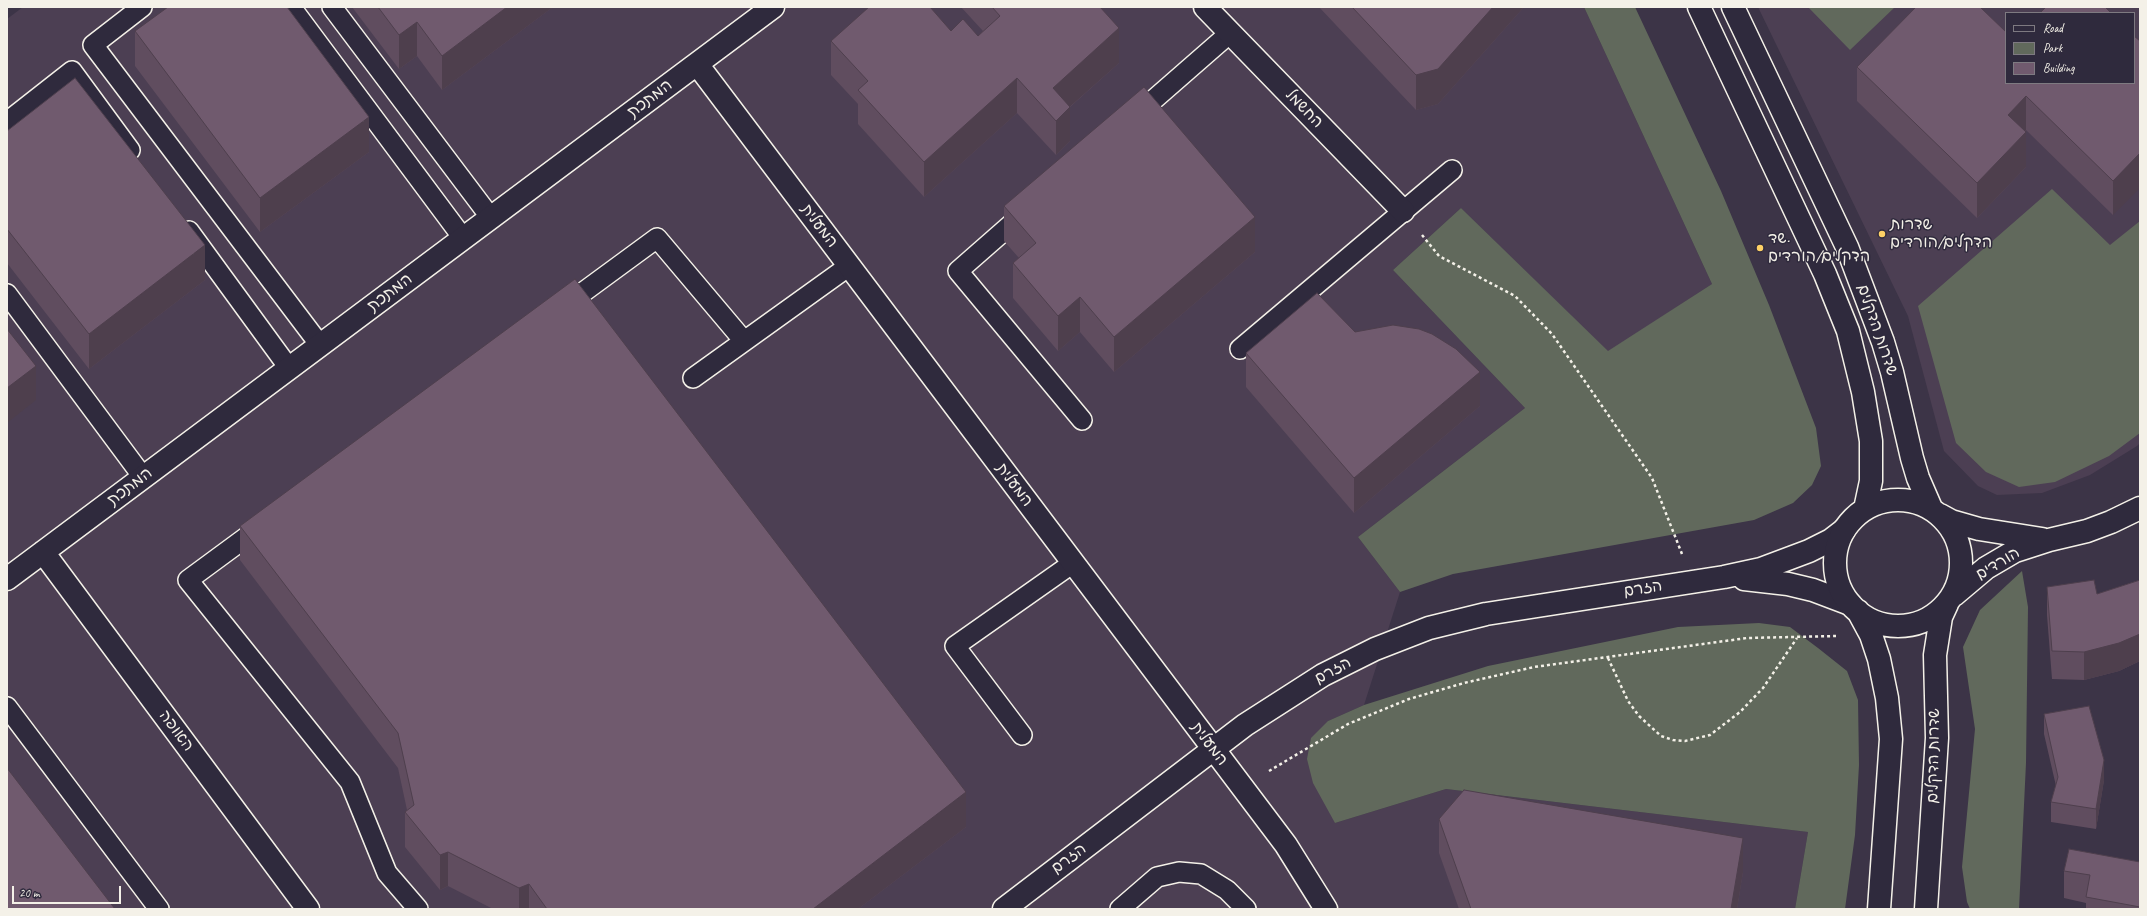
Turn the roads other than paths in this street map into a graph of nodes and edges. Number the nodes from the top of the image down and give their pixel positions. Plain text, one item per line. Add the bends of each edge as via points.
1 (142, 7) edge
2 (291, 7) edge
3 (332, 7) edge
4 (773, 7) edge
5 (1206, 7) edge
6 (1700, 7) edge
7 (1733, 7) edge
8 (1230, 33) junction
9 (697, 64) junction
10 (7, 122) edge
11 (1124, 126) edge
12 (141, 166) edge
13 (1452, 170) dead end
14 (1035, 203) edge
15 (1403, 211) junction
16 (178, 216) edge
17 (491, 218) junction
18 (463, 238) junction
19 (849, 266) junction
20 (7, 294) edge
21 (548, 318) edge
22 (744, 341) junction
23 (320, 345) junction
24 (1240, 349) dead end
25 (289, 368) junction
26 (693, 378) dead end
27 (1082, 420) dead end
28 (143, 477) junction
29 (1865, 508) junction
30 (2140, 508) edge
31 (1935, 511) junction
32 (271, 519) edge
33 (1844, 530) junction
34 (2049, 540) junction
35 (43, 552) junction
36 (1073, 563) junction
37 (1724, 577) junction
38 (7, 579) edge
39 (1950, 600) junction
40 (1854, 608) junction
41 (7, 707) edge
42 (1022, 735) dead end
43 (1213, 749) junction
44 (159, 909) edge
45 (308, 909) edge
46 (418, 909) edge
47 (1004, 909) edge
48 (1120, 909) edge
49 (1246, 909) edge
50 (1326, 909) edge
51 (1879, 909) edge
52 (1926, 909) edge

1 - 23 lane via 93,45
2 - 18 lane
3 - 17 lane
4 - 9 street, המתכת
5 - 8 street, החשמל
6 - 29 street, שדרות הדקלים via 1825,274 1848,331 1872,441 1871,481
7 - 31 street, שדרות הדקלים via 1850,253 1892,372 1918,478
8 - 11 lane
8 - 15 street, החשמל
9 - 17 street, המתכת
9 - 19 street, המעלית
10 - 12 lane via 72,71
13 - 15 lane
14 - 27 lane via 958,271
15 - 24 lane
16 - 25 lane
17 - 18 street, המתכת
18 - 23 street, המתכת
19 - 22 lane
19 - 36 street, המעלית
20 - 28 lane
21 - 22 lane via 657,238
22 - 26 lane
23 - 25 street, המתכת
25 - 28 street, המתכת
28 - 35 street, המתכת
29 - 31 street via 1883,501 1903,499
29 - 33 street
30 - 34 street, הורדים via 2087,531
31 - 34 street, הורדים via 1951,521 1995,533
31 - 39 street via 1953,530 1960,548 1962,567
32 - 46 lane via 188,580 350,782 387,873
33 - 37 street, הזרם via 1820,546 1785,561
33 - 40 street via 1837,549 1835,568 1840,587
34 - 39 street, הורדים via 2015,551 1996,562 1977,575
35 - 38 street, המתכת
35 - 45 street, האופה
36 - 42 lane via 955,646
36 - 43 street, המעלית
37 - 40 street, הזרם via 1788,584 1826,593
37 - 43 street, הזרם via 1486,614 1429,628 1375,649 1323,675
39 - 40 street via 1923,621 1904,626 1875,622
39 - 52 street, שדרות הדקלים via 1941,617 1935,654 1937,738
40 - 51 street via 1871,635 1883,679 1891,739
41 - 44 lane
43 - 47 street, הזרם
43 - 50 street, המעלית via 1286,845
48 - 49 lane via 1157,877 1179,872 1201,874 1227,890

